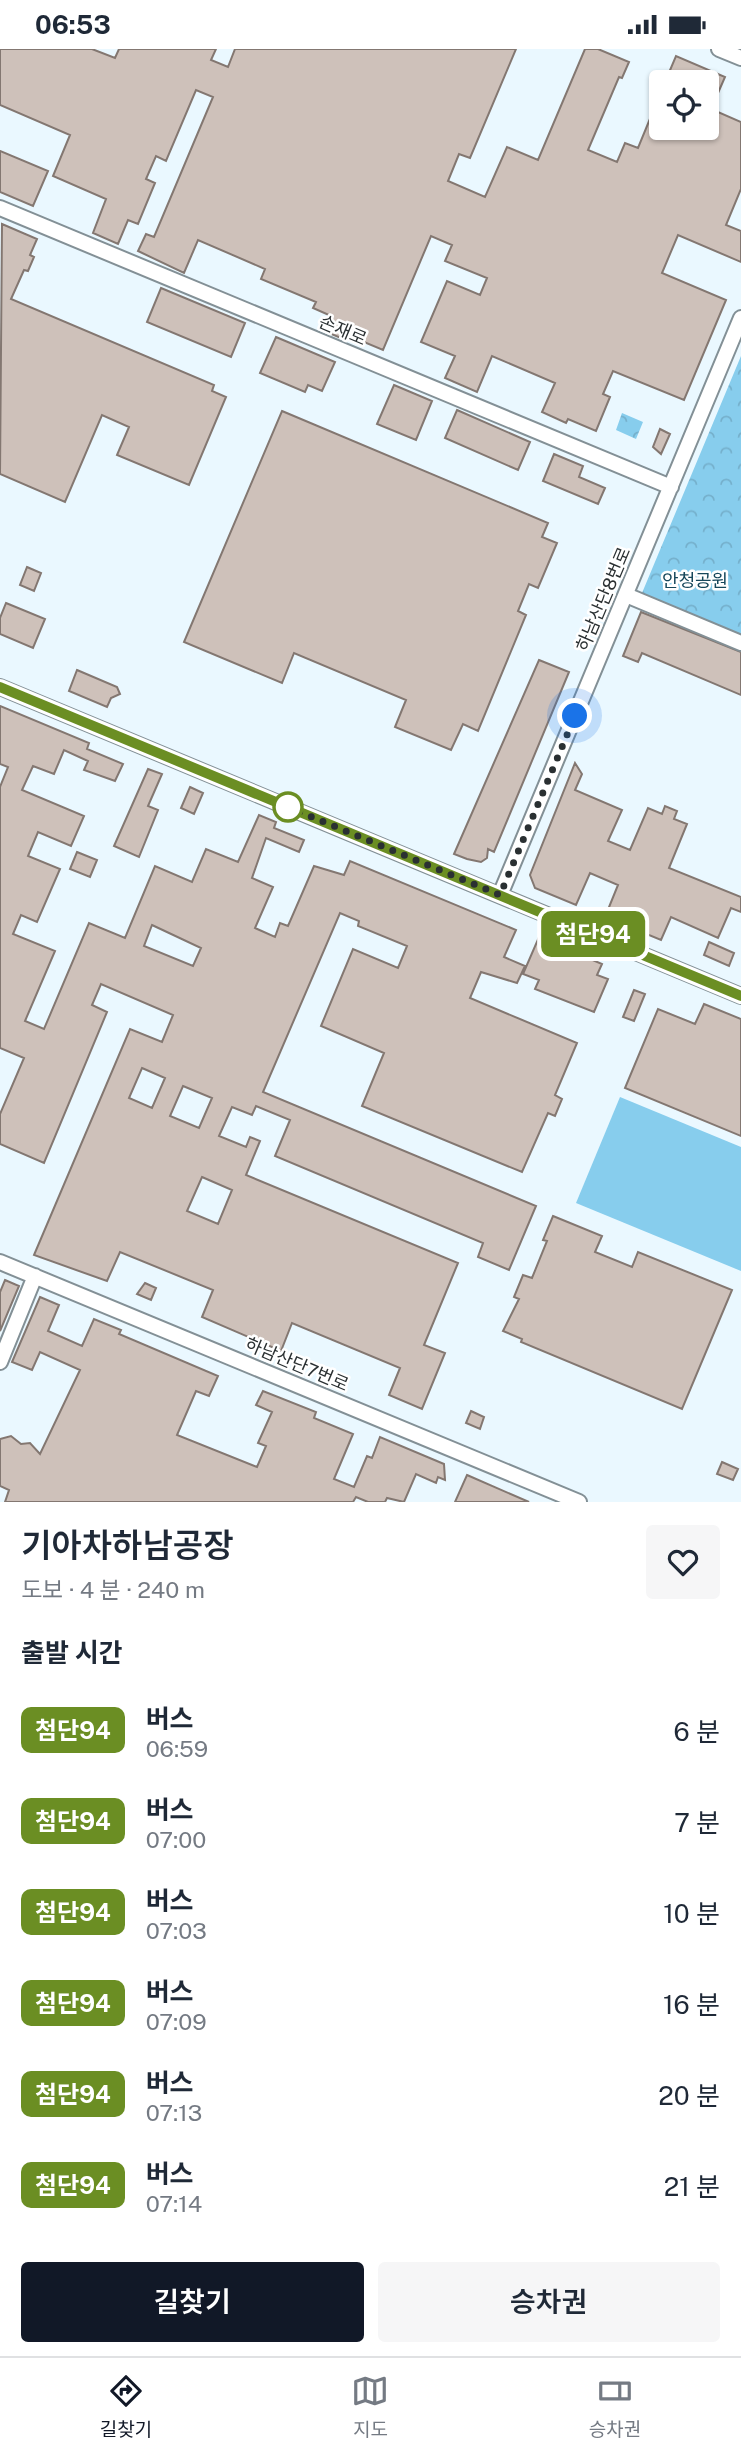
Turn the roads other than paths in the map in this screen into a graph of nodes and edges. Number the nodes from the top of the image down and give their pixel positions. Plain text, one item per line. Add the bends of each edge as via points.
1 (719, 49) edge
2 (741, 58) edge
3 (0, 208) edge
4 (741, 318) edge
5 (671, 487) junction
6 (626, 596) junction
7 (741, 643) edge
8 (0, 687) edge
9 (500, 895) junction
10 (741, 996) edge
11 (0, 1262) edge
12 (35, 1276) junction
13 (0, 1362) edge
14 (579, 1502) edge

1 - 2 street
3 - 5 street, 손재로
4 - 5 street, 하남산단8번로
5 - 6 street, 하남산단8번로
6 - 7 street
6 - 9 street, 하남산단8번로
8 - 9 street
9 - 10 street
11 - 12 street, 하남산단7번로
12 - 13 street
12 - 14 street, 하남산단7번로

